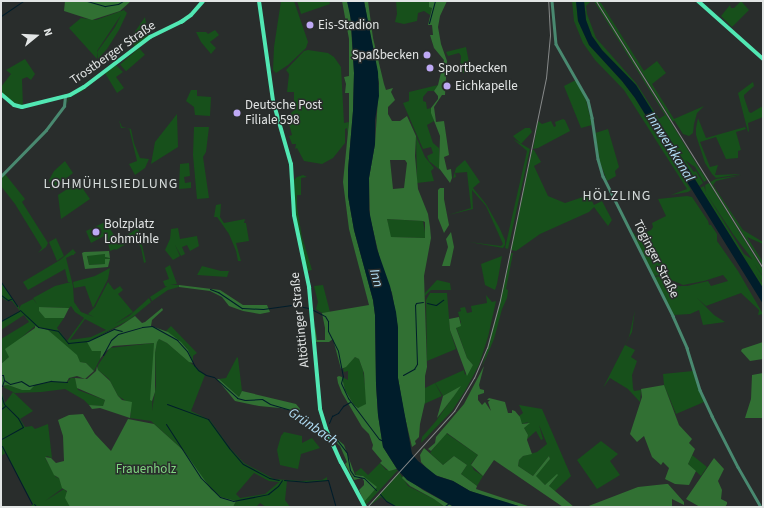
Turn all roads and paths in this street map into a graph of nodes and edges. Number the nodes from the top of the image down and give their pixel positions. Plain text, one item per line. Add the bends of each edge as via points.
1 (203, 1) edge
2 (259, 1) edge
3 (552, 1) edge
4 (698, 1) edge
5 (763, 59) edge
6 (1, 94) edge
7 (65, 96) junction
8 (1, 176) edge
9 (365, 507) edge
10 (761, 507) edge

1 - 7 main road, Trostberger Straße via 183,21 146,40 80,90
2 - 9 main road, Altöttinger Straße via 275,111 291,164 295,223 310,298 319,403 329,435
3 - 10 street, Töginger Straße via 556,44 560,55 587,97 603,176 673,316 711,415
4 - 5 main road
6 - 7 main road, Trostberger Straße via 14,105 22,107
7 - 8 street via 65,105 46,130

